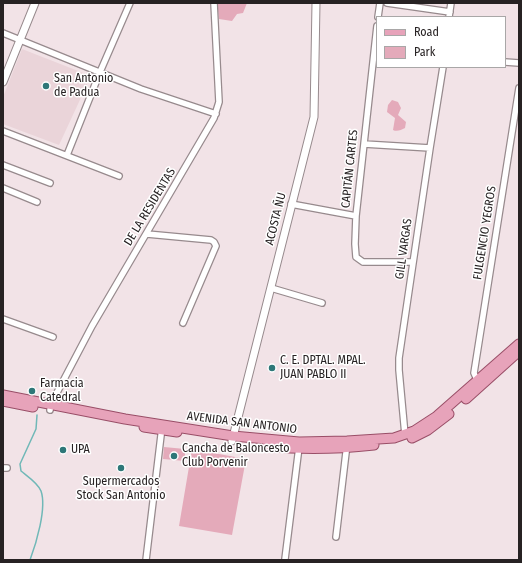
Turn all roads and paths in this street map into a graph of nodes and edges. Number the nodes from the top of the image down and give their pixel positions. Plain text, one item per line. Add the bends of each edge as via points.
1 (35, 3) edge
2 (130, 3) edge
3 (214, 3) edge
4 (316, 3) edge
5 (380, 3) edge
6 (387, 3) edge
7 (451, 3) edge
8 (450, 14) edge
9 (378, 16) edge
10 (3, 34) edge
11 (376, 35) edge
12 (20, 40) junction
13 (506, 62) edge
14 (519, 64) edge
15 (443, 68) edge
16 (100, 72) junction
17 (3, 82) edge
18 (519, 88) edge
19 (216, 114) junction
20 (3, 131) edge
21 (364, 144) junction
22 (430, 148) junction
23 (67, 155) junction
24 (3, 165) edge
25 (119, 176) dead end
26 (50, 183) dead end
27 (3, 188) edge
28 (37, 202) dead end
29 (291, 204) junction
30 (356, 216) junction
31 (147, 234) junction
32 (413, 262) junction
33 (271, 288) junction
34 (322, 303) dead end
35 (3, 319) edge
36 (183, 323) dead end
37 (53, 336) dead end
38 (519, 344) edge
39 (519, 352) edge
40 (479, 383) junction
41 (3, 395) edge
42 (3, 402) edge
43 (51, 407) junction
44 (162, 427) junction
45 (405, 435) junction
46 (232, 439) junction
47 (299, 445) junction
48 (347, 445) junction
49 (336, 538) dead end
50 (285, 559) edge
51 (146, 560) edge

1 - 12 street
2 - 16 street
3 - 19 street, DE LA RESIDENTAS via 219,102
4 - 29 street, ACOSTA ÑU via 314,117
5 - 9 street
6 - 8 street
7 - 8 street
10 - 12 street
11 - 21 street, CAPITÁN CARTES
12 - 16 street
12 - 17 street
13 - 14 street
15 - 22 street, GILL VARGAS
16 - 19 street
16 - 23 street
18 - 40 street, FULGENCIO YEGROS via 474,373
19 - 31 street, DE LA RESIDENTAS
20 - 23 street
21 - 22 street
21 - 30 street, CAPITÁN CARTES
22 - 32 street, GILL VARGAS
23 - 25 street
24 - 26 street
27 - 28 street
29 - 30 street
29 - 33 street, ACOSTA ÑU
30 - 32 street, CAPITÁN CARTES via 356,258 363,262
31 - 36 street via 211,240 216,246
31 - 43 street, DE LA RESIDENTAS via 92,326
32 - 45 street, GILL VARGAS via 399,358
33 - 34 street
33 - 46 street, ACOSTA ÑU
35 - 37 street
38 - 40 main road, AVENIDA SAN ANTONIO
39 - 40 main road, AVENIDA SAN ANTONIO
40 - 45 main road, AVENIDA SAN ANTONIO via 437,416
40 - 48 main road, AVENIDA SAN ANTONIO via 439,422 416,437 395,443
41 - 43 main road, AVENIDA SAN ANTONIO
42 - 43 main road, AVENIDA SAN ANTONIO
43 - 44 main road, AVENIDA SAN ANTONIO via 125,418
44 - 46 main road, AVENIDA SAN ANTONIO
44 - 51 street
45 - 48 main road, AVENIDA SAN ANTONIO
46 - 47 main road, AVENIDA SAN ANTONIO
47 - 48 main road, AVENIDA SAN ANTONIO
47 - 50 street
48 - 49 street

